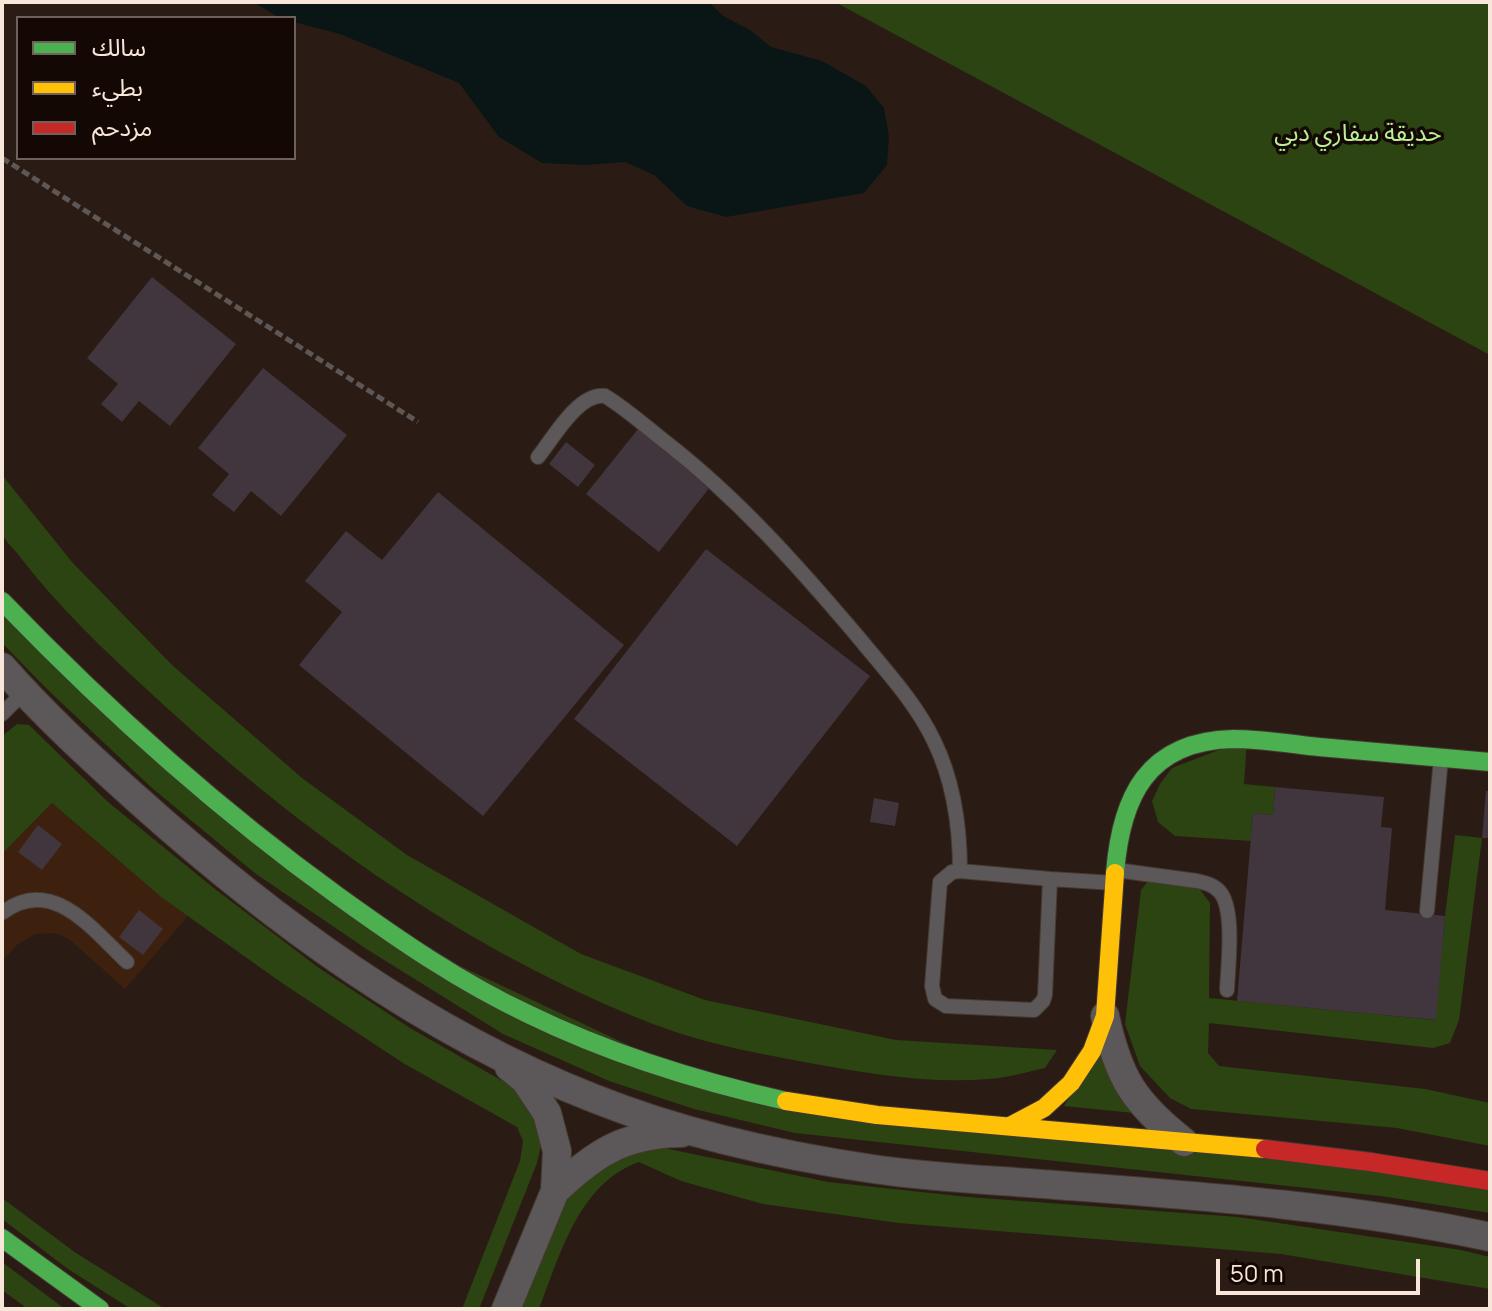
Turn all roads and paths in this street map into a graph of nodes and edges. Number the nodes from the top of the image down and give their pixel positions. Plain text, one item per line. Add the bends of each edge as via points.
1 (2, 158) edge
2 (418, 422) dead end
3 (538, 457) dead end
4 (2, 601) edge
5 (2, 667) edge
6 (24, 692) junction
7 (2, 714) edge
8 (1441, 758) junction
9 (1490, 762) edge
10 (960, 871) junction
11 (1116, 877) junction
12 (1050, 879) junction
13 (1427, 911) dead end
14 (2, 913) edge
15 (127, 962) dead end
16 (1227, 990) dead end
17 (1105, 1016) junction
18 (494, 1053) junction
19 (1010, 1126) junction
20 (695, 1133) junction
21 (1184, 1142) junction
22 (1490, 1181) edge
23 (555, 1191) junction
24 (1490, 1237) edge
25 (2, 1238) edge
26 (100, 1309) edge
27 (506, 1309) edge

1 - 2 path
3 - 10 lane via 580,404 595,395 605,396 744,509 812,582 917,711 947,771 960,837
4 - 19 street via 136,736 219,807 397,938 491,995 588,1041 736,1088 902,1119
5 - 6 street
6 - 7 lane
6 - 18 street via 198,853 291,927 390,994
8 - 9 street
8 - 11 street via 1235,739 1179,748 1155,763 1136,785 1124,810
8 - 13 lane
10 - 12 lane
10 - 12 lane via 945,876 939,890 932,993 946,1006 1027,1012 1040,1007 1045,995
11 - 12 lane
11 - 16 lane via 1197,881 1220,891 1228,915
11 - 17 street
14 - 15 lane via 27,900 60,904
17 - 19 street via 1092,1051 1071,1083 1044,1108
17 - 21 street via 1113,1053 1130,1088 1154,1118
18 - 20 street via 592,1098
18 - 23 street via 525,1080 547,1113 557,1151
19 - 21 street
20 - 23 street via 656,1134 618,1144 584,1164
20 - 24 street via 879,1170 1287,1204
21 - 22 street via 1363,1159
23 - 27 street
25 - 26 street

